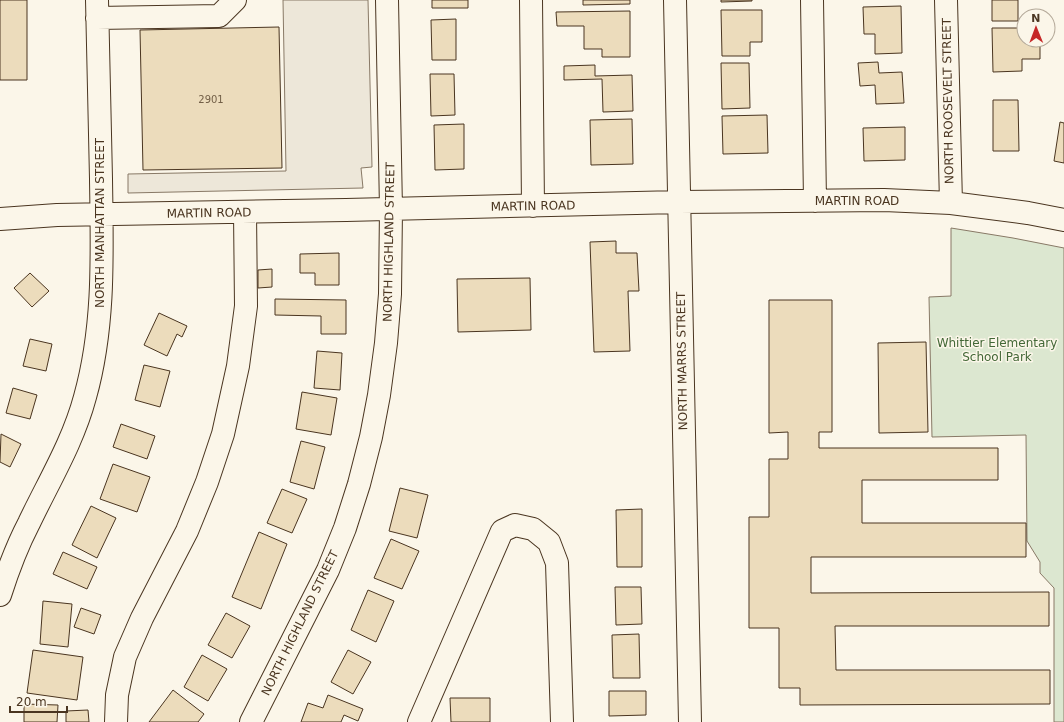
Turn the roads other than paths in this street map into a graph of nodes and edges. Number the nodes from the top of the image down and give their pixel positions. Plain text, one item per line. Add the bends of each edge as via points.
1 (235, 0) edge
2 (387, 0) edge
3 (531, 0) edge
4 (675, 0) edge
5 (812, 0) edge
6 (946, 0) edge
7 (97, 9) edge
8 (815, 201) junction
9 (679, 202) junction
10 (951, 203) junction
11 (533, 206) junction
12 (391, 209) junction
13 (245, 212) junction
14 (102, 215) junction
15 (0, 219) edge
16 (1064, 220) edge
17 (0, 595) edge
18 (116, 722) edge
19 (251, 722) edge
20 (419, 722) edge
21 (562, 722) edge
22 (690, 722) edge

1 - 7 street via 219,16
2 - 12 street, NORTH HIGHLAND STREET
3 - 11 street
4 - 9 street, NORTH MARRS STREET
5 - 8 street
6 - 10 street, NORTH ROOSEVELT STREET
7 - 14 street, NORTH MANHATTAN STREET
8 - 9 street, MARTIN ROAD
8 - 10 street, MARTIN ROAD via 884,200
9 - 11 street, MARTIN ROAD
9 - 22 street, NORTH MARRS STREET
10 - 16 street, MARTIN ROAD
11 - 12 street, MARTIN ROAD
12 - 13 street, MARTIN ROAD
12 - 19 street, NORTH HIGHLAND STREET via 390,294 386,343 371,437 359,484 328,570
13 - 14 street, MARTIN ROAD
13 - 18 street via 246,306 238,366 223,434 187,531 125,657 117,695
14 - 15 street, MARTIN ROAD
14 - 17 street, NORTH MANHATTAN STREET via 99,325 85,396 65,452 28,524
20 - 21 street via 502,531 515,525 533,529 549,542 557,563

